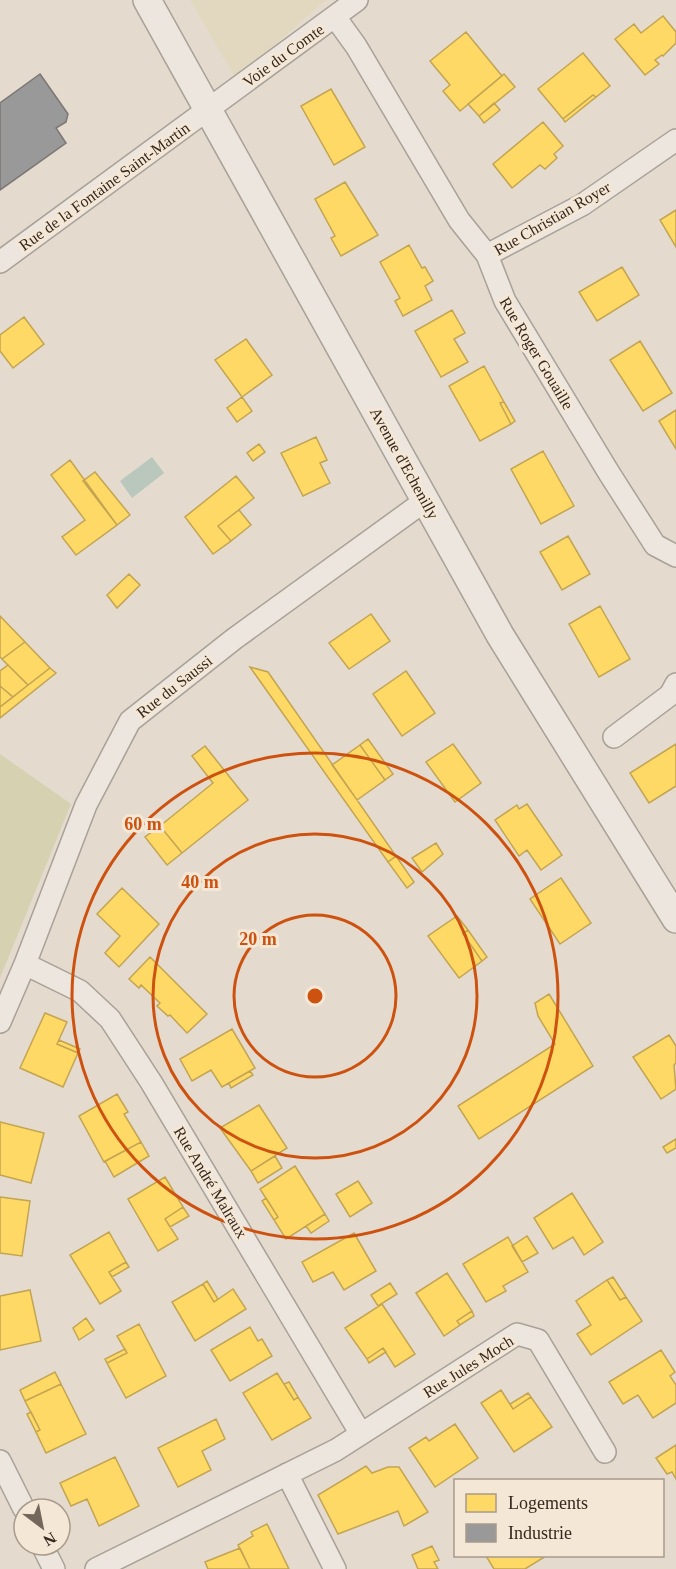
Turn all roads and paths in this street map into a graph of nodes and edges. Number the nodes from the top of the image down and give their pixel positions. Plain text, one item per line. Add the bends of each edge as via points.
1 (147, 0) edge
2 (357, 0) edge
3 (335, 17) junction
4 (208, 110) junction
5 (676, 140) edge
6 (487, 255) junction
7 (0, 262) edge
8 (426, 500) junction
9 (676, 556) edge
10 (676, 684) edge
11 (614, 737) dead end
12 (676, 919) edge
13 (25, 964) junction
14 (0, 1022) edge
15 (361, 1434) junction
16 (605, 1452) dead end
17 (0, 1461) edge
18 (287, 1474) junction
19 (6, 1490) edge
20 (96, 1569) edge
21 (335, 1569) edge

1 - 4 street, Avenue d'Echenilly
2 - 3 street, Voie du Comte
3 - 4 street, Voie du Comte
3 - 6 street, Rue Roger Gouaille via 459,220
4 - 7 street, Rue de la Fontaine Saint-Martin
4 - 8 street, Avenue d'Echenilly
5 - 6 street, Rue Christian Royer via 582,205
6 - 9 street, Rue Roger Gouaille via 505,301 609,473 655,545
8 - 12 street, Avenue d'Echenilly via 500,635
8 - 13 street, Rue du Saussi via 234,639 130,721 86,805
10 - 11 street via 670,695
13 - 14 street, Rue du Saussi
13 - 15 street, Rue André Malraux via 80,991 110,1019 152,1082
15 - 16 street, Rue Jules Moch via 517,1334 538,1340
15 - 18 street, Rue Jules Moch
17 - 19 street
18 - 20 street, Rue Jules Moch
18 - 21 street

